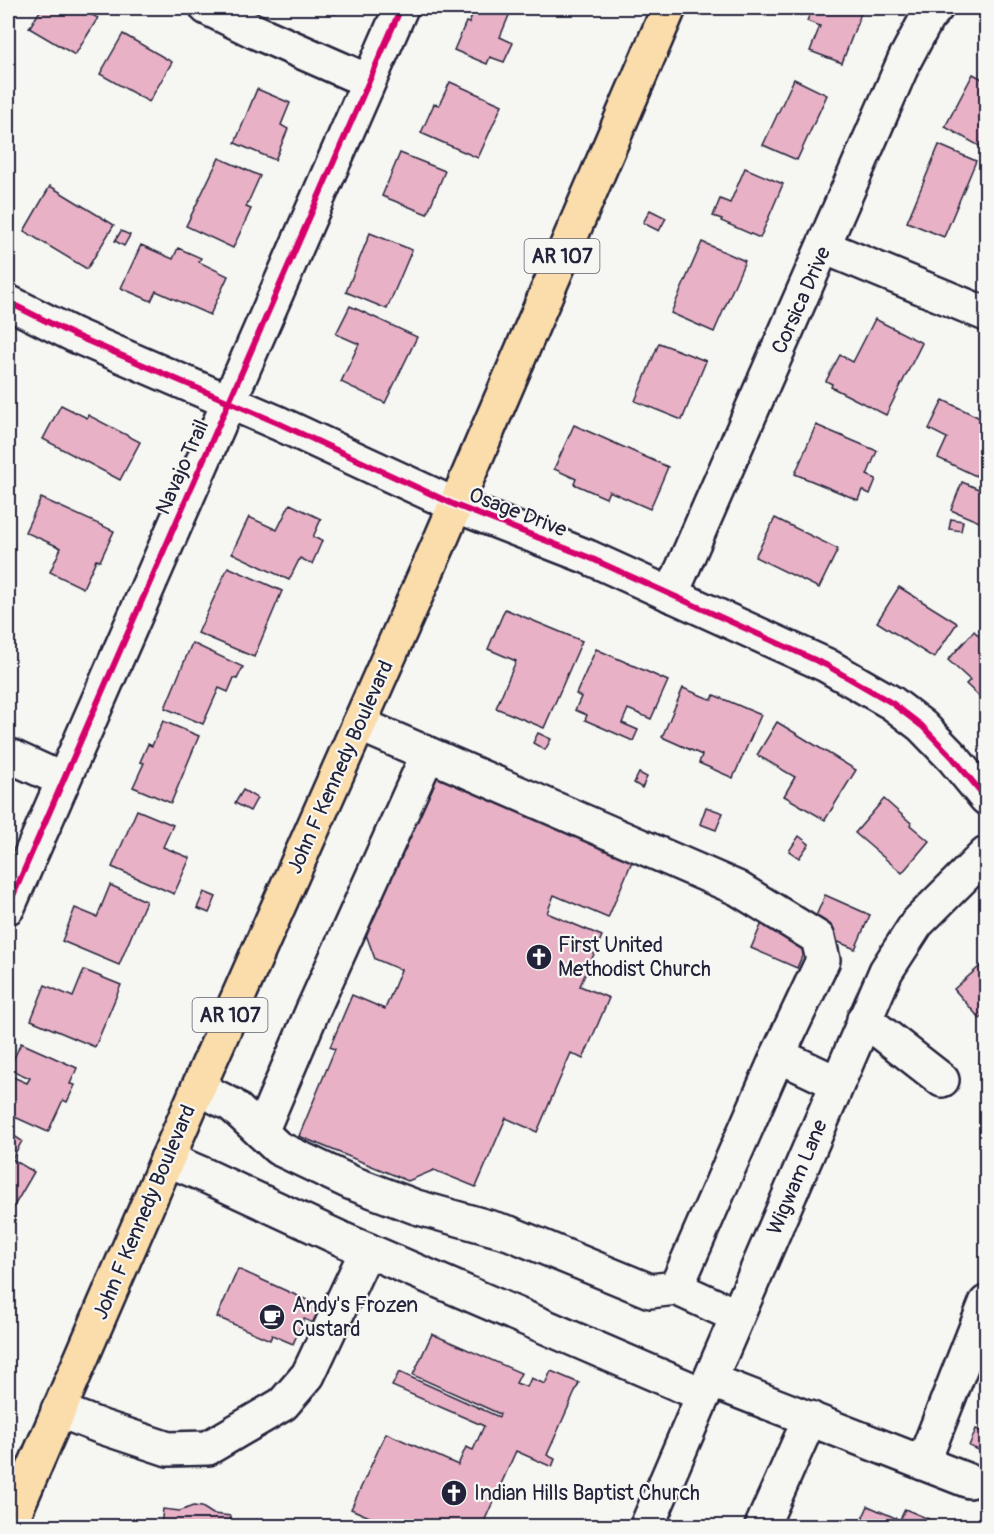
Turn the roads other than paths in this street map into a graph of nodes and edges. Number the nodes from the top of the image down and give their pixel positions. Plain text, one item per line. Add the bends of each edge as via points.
1 (207, 8) edge
2 (401, 8) edge
3 (669, 8) edge
4 (936, 8) edge
5 (369, 81) junction
6 (824, 247) junction
7 (8, 302) edge
8 (987, 314) edge
9 (228, 402) junction
10 (455, 505) junction
11 (671, 595) junction
12 (359, 724) junction
13 (428, 754) junction
14 (8, 755) edge
15 (63, 780) junction
16 (987, 798) edge
17 (987, 854) edge
18 (8, 907) edge
19 (864, 1019) junction
20 (778, 1055) junction
21 (942, 1080) dead end
22 (837, 1083) junction
23 (198, 1088) junction
24 (261, 1132) junction
25 (167, 1160) junction
26 (367, 1250) junction
27 (676, 1288) junction
28 (987, 1303) edge
29 (737, 1316) junction
30 (707, 1388) junction
31 (58, 1410) junction
32 (810, 1418) junction
33 (923, 1463) junction
34 (969, 1481) dead end
35 (9, 1527) edge
36 (647, 1527) edge
37 (762, 1527) edge

1 - 5 street
2 - 5 street, Navajo Trail
3 - 10 main road, John F Kennedy Boulevard / AR 107
4 - 6 street, Corsica Drive via 906,59
5 - 9 street, Navajo Trail
6 - 8 street
6 - 11 street, Corsica Drive
7 - 9 street, Osage Drive
9 - 10 street, Osage Drive
9 - 15 street, Navajo Trail
10 - 11 street, Osage Drive via 588,557
10 - 12 main road, John F Kennedy Boulevard / AR 107
11 - 16 street, Osage Drive via 826,665 892,703 922,726
12 - 13 street
12 - 23 main road, John F Kennedy Boulevard / AR 107
13 - 20 street via 737,888 818,938 823,960
13 - 24 street
14 - 15 street
15 - 18 street, Navajo Trail
17 - 19 street, Wigwam Lane via 910,932
19 - 21 street
19 - 22 street, Wigwam Lane
20 - 22 street
20 - 27 street
22 - 29 street, Wigwam Lane
23 - 24 street via 232,1105
23 - 25 main road, John F Kennedy Boulevard / AR 107
24 - 27 street via 278,1148 352,1183 416,1207 509,1233 650,1291
25 - 26 street
25 - 31 main road, John F Kennedy Boulevard / AR 107
26 - 30 street
26 - 31 street via 308,1375 283,1404 208,1448 168,1449
27 - 29 street
28 - 33 street
29 - 30 street, Wigwam Lane
30 - 32 street
30 - 36 street, Wigwam Lane
31 - 35 main road, John F Kennedy Boulevard / AR 107
32 - 33 street
32 - 37 street
33 - 34 street

